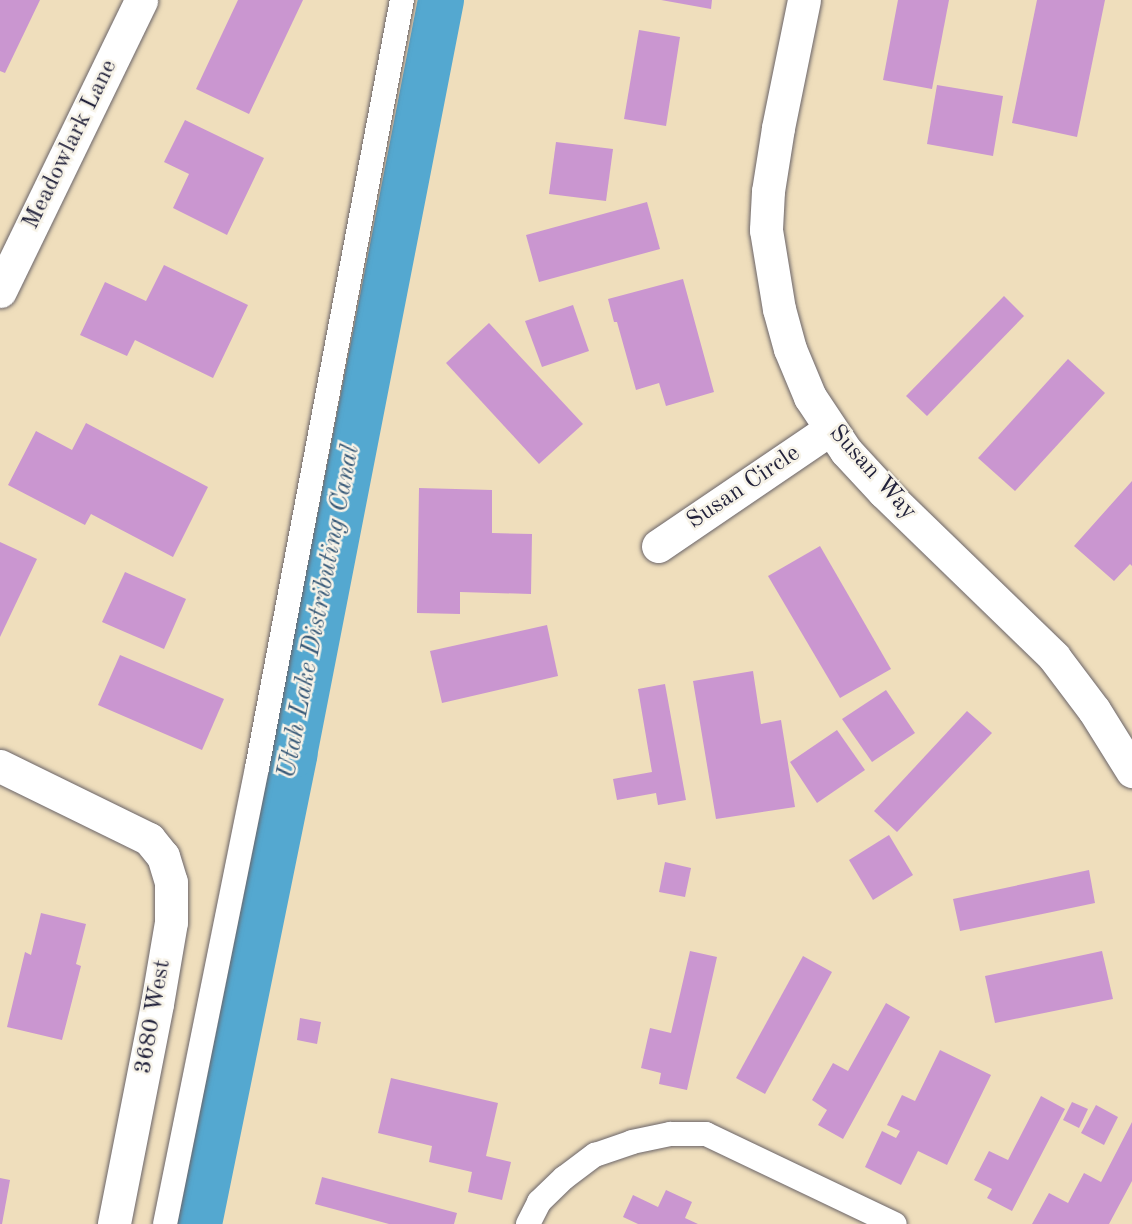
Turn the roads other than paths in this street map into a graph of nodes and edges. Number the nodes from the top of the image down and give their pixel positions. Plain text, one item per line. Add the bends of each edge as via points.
1 (141, 0) edge
2 (402, 0) edge
3 (804, 0) edge
4 (0, 291) edge
5 (830, 429) junction
6 (658, 546) dead end
7 (0, 766) edge
8 (1132, 771) edge
9 (114, 1224) edge
10 (165, 1224) edge
11 (528, 1224) edge
12 (895, 1224) edge

1 - 4 street, Meadowlark Lane
2 - 10 lane via 257,768
3 - 5 street, Susan Way via 778,128 766,230 790,349 810,397
5 - 6 street, Susan Circle
5 - 8 street, Susan Way via 884,492 1054,657 1094,710
7 - 9 street, 3680 West via 149,839 163,856 171,882 171,922
11 - 12 lane via 539,1202 595,1155 670,1134 706,1134

